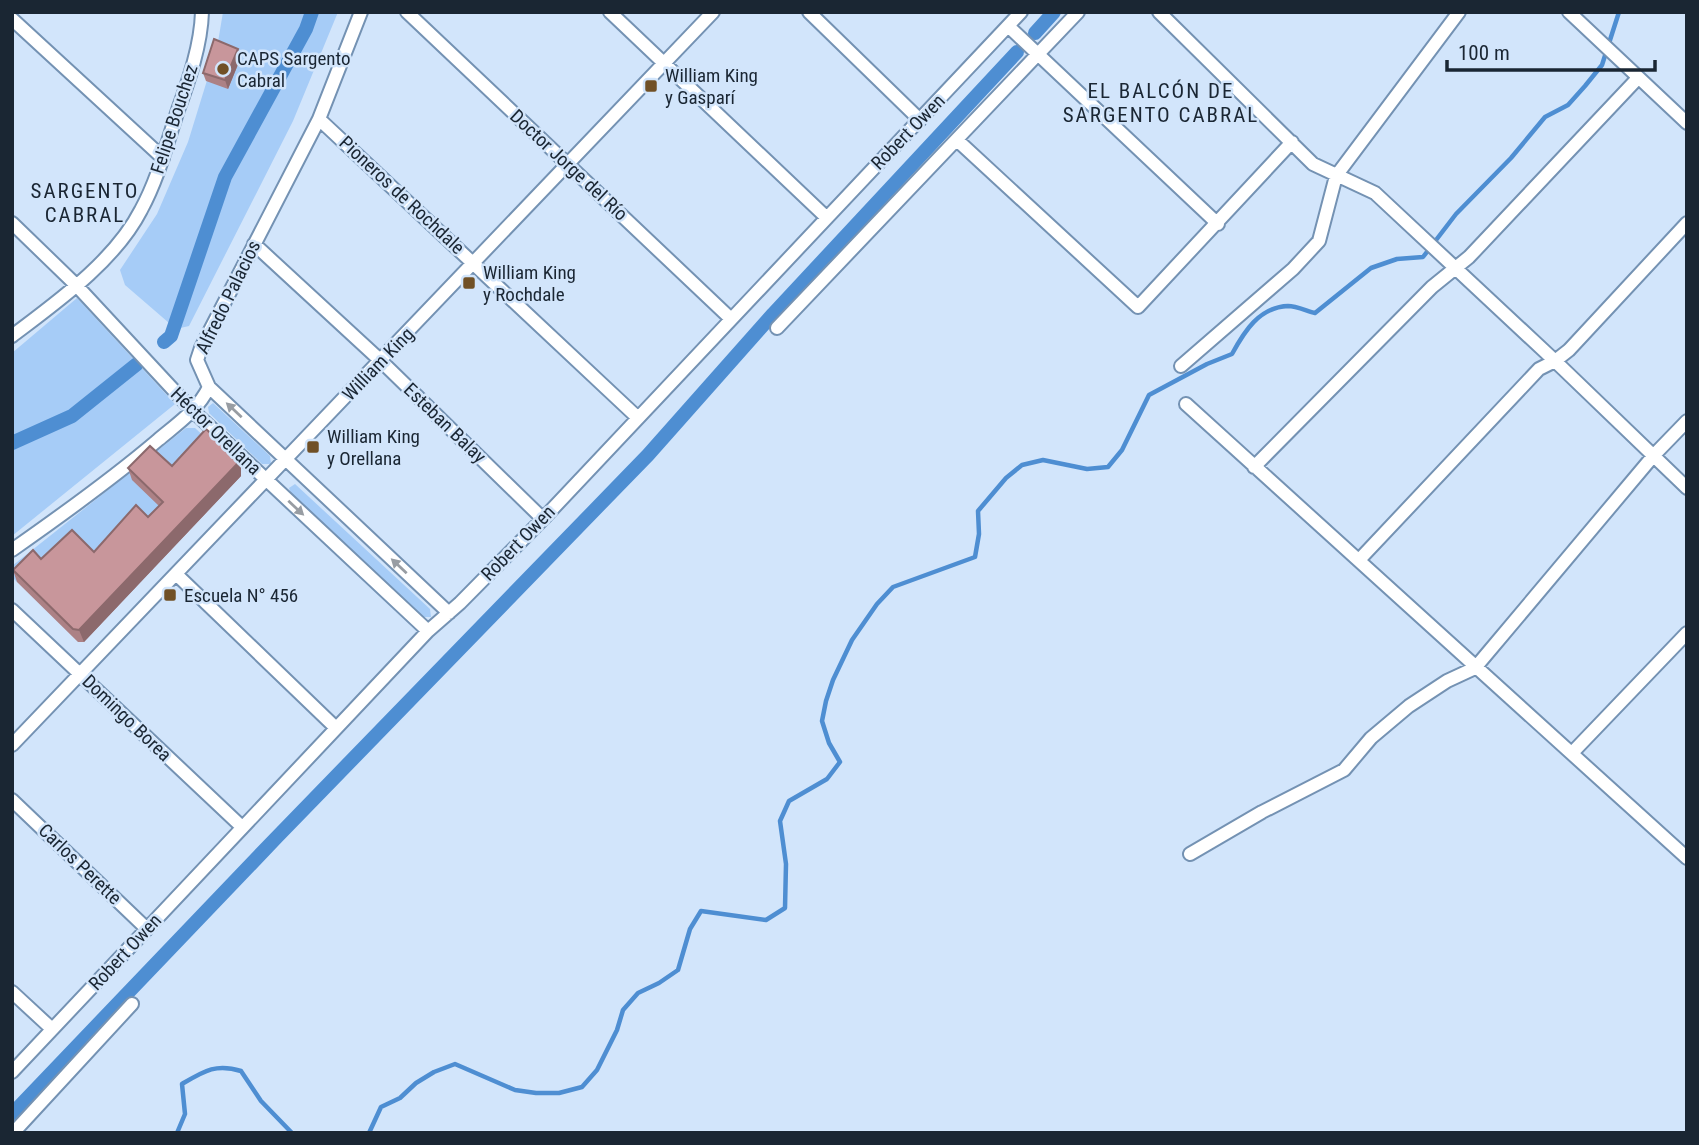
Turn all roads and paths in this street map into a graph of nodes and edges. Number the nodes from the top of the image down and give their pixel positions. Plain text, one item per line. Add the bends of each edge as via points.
1 (202, 12) edge
2 (361, 12) edge
3 (407, 12) edge
4 (610, 12) edge
5 (713, 12) edge
6 (809, 12) edge
7 (1078, 12) edge
8 (1159, 12) edge
9 (1459, 12) edge
10 (1569, 12) edge
11 (1014, 17) edge
12 (12, 19) edge
13 (1037, 54) junction
14 (664, 64) junction
15 (1638, 78) junction
16 (319, 119) junction
17 (920, 120) junction
18 (1687, 123) edge
19 (957, 140) junction
20 (1293, 142) junction
21 (163, 158) junction
22 (568, 163) junction
23 (1336, 176) junction
24 (826, 216) junction
25 (12, 223) edge
26 (1687, 223) edge
27 (1218, 224) junction
28 (254, 244) junction
29 (475, 263) junction
30 (1456, 269) junction
31 (76, 285) junction
32 (730, 318) junction
33 (777, 328) dead end
34 (12, 336) edge
35 (381, 361) junction
36 (1555, 361) junction
37 (1181, 366) dead end
38 (209, 387) junction
39 (1186, 404) dead end
40 (192, 411) junction
41 (637, 417) junction
42 (1687, 421) edge
43 (1654, 455) junction
44 (286, 459) junction
45 (1254, 467) junction
46 (266, 480) junction
47 (1687, 488) edge
48 (542, 519) junction
49 (12, 551) edge
50 (1359, 560) junction
51 (176, 574) junction
52 (12, 610) edge
53 (449, 613) junction
54 (428, 631) junction
55 (1687, 633) edge
56 (1475, 668) junction
57 (80, 673) junction
58 (336, 728) junction
59 (12, 745) edge
60 (1572, 753) junction
61 (12, 800) edge
62 (242, 827) junction
63 (1684, 849) edge
64 (1190, 854) dead end
65 (147, 929) junction
66 (12, 992) edge
67 (132, 1004) dead end
68 (52, 1028) junction
69 (12, 1072) edge
70 (13, 1133) edge

1 - 21 street, Felipe Bouchez via 186,88
2 - 16 street, Alfredo Palacios
3 - 22 street, Doctor Jorge del Río
4 - 14 street
5 - 14 street, William King
6 - 17 street
7 - 13 street
8 - 20 street
9 - 23 street
10 - 15 street
11 - 13 street
11 - 17 street, Robert Owen
12 - 21 street
13 - 19 street
13 - 27 street
14 - 22 street, William King
14 - 24 street
15 - 18 street
15 - 30 street
16 - 28 street, Alfredo Palacios
16 - 29 street, Pioneros de Rochdale
17 - 24 street, Robert Owen
19 - 27 street via 1138,307
19 - 33 street
20 - 23 street via 1313,164
20 - 27 street
21 - 31 street, Felipe Bouchez via 141,211
22 - 29 street, William King
22 - 32 street, Doctor Jorge del Río
23 - 30 street via 1375,193
23 - 37 street via 1319,241
24 - 32 street, Robert Owen
25 - 31 street, Héctor Orellana
26 - 36 street
28 - 35 street, Esteban Balay
28 - 38 street, Alfredo Palacios via 197,360
29 - 35 street, William King
29 - 41 street, Pioneros de Rochdale
30 - 36 street
30 - 45 street via 1432,287
31 - 34 street, Felipe Bouchez
31 - 40 street, Héctor Orellana
32 - 41 street, Robert Owen
35 - 44 street, William King
35 - 48 street, Esteban Balay
36 - 43 street
36 - 50 street via 1538,369
38 - 40 street
44 -> 38 street, Héctor Orellana
39 - 45 street
40 - 46 street, Héctor Orellana
40 - 49 street via 122,471
41 - 48 street, Robert Owen
42 - 43 street
43 - 47 street
43 - 56 street
44 - 46 street, William King
53 -> 44 street, Héctor Orellana
45 - 50 street
46 - 51 street, William King
46 -> 54 street, Héctor Orellana
48 - 53 street, Robert Owen
50 - 56 street
51 - 57 street, William King
51 - 58 street
52 - 57 street, Domingo Borea
53 - 54 street, Robert Owen
54 - 58 street, Robert Owen
55 - 60 street
56 - 60 street
56 - 64 street via 1409,706 1371,738 1344,770
57 - 59 street, William King
57 - 62 street, Domingo Borea
58 - 62 street, Robert Owen
60 - 63 street
61 - 65 street, Carlos Perette
62 - 65 street, Robert Owen
65 - 68 street, Robert Owen
66 - 68 street
67 - 70 street
68 - 69 street, Robert Owen

